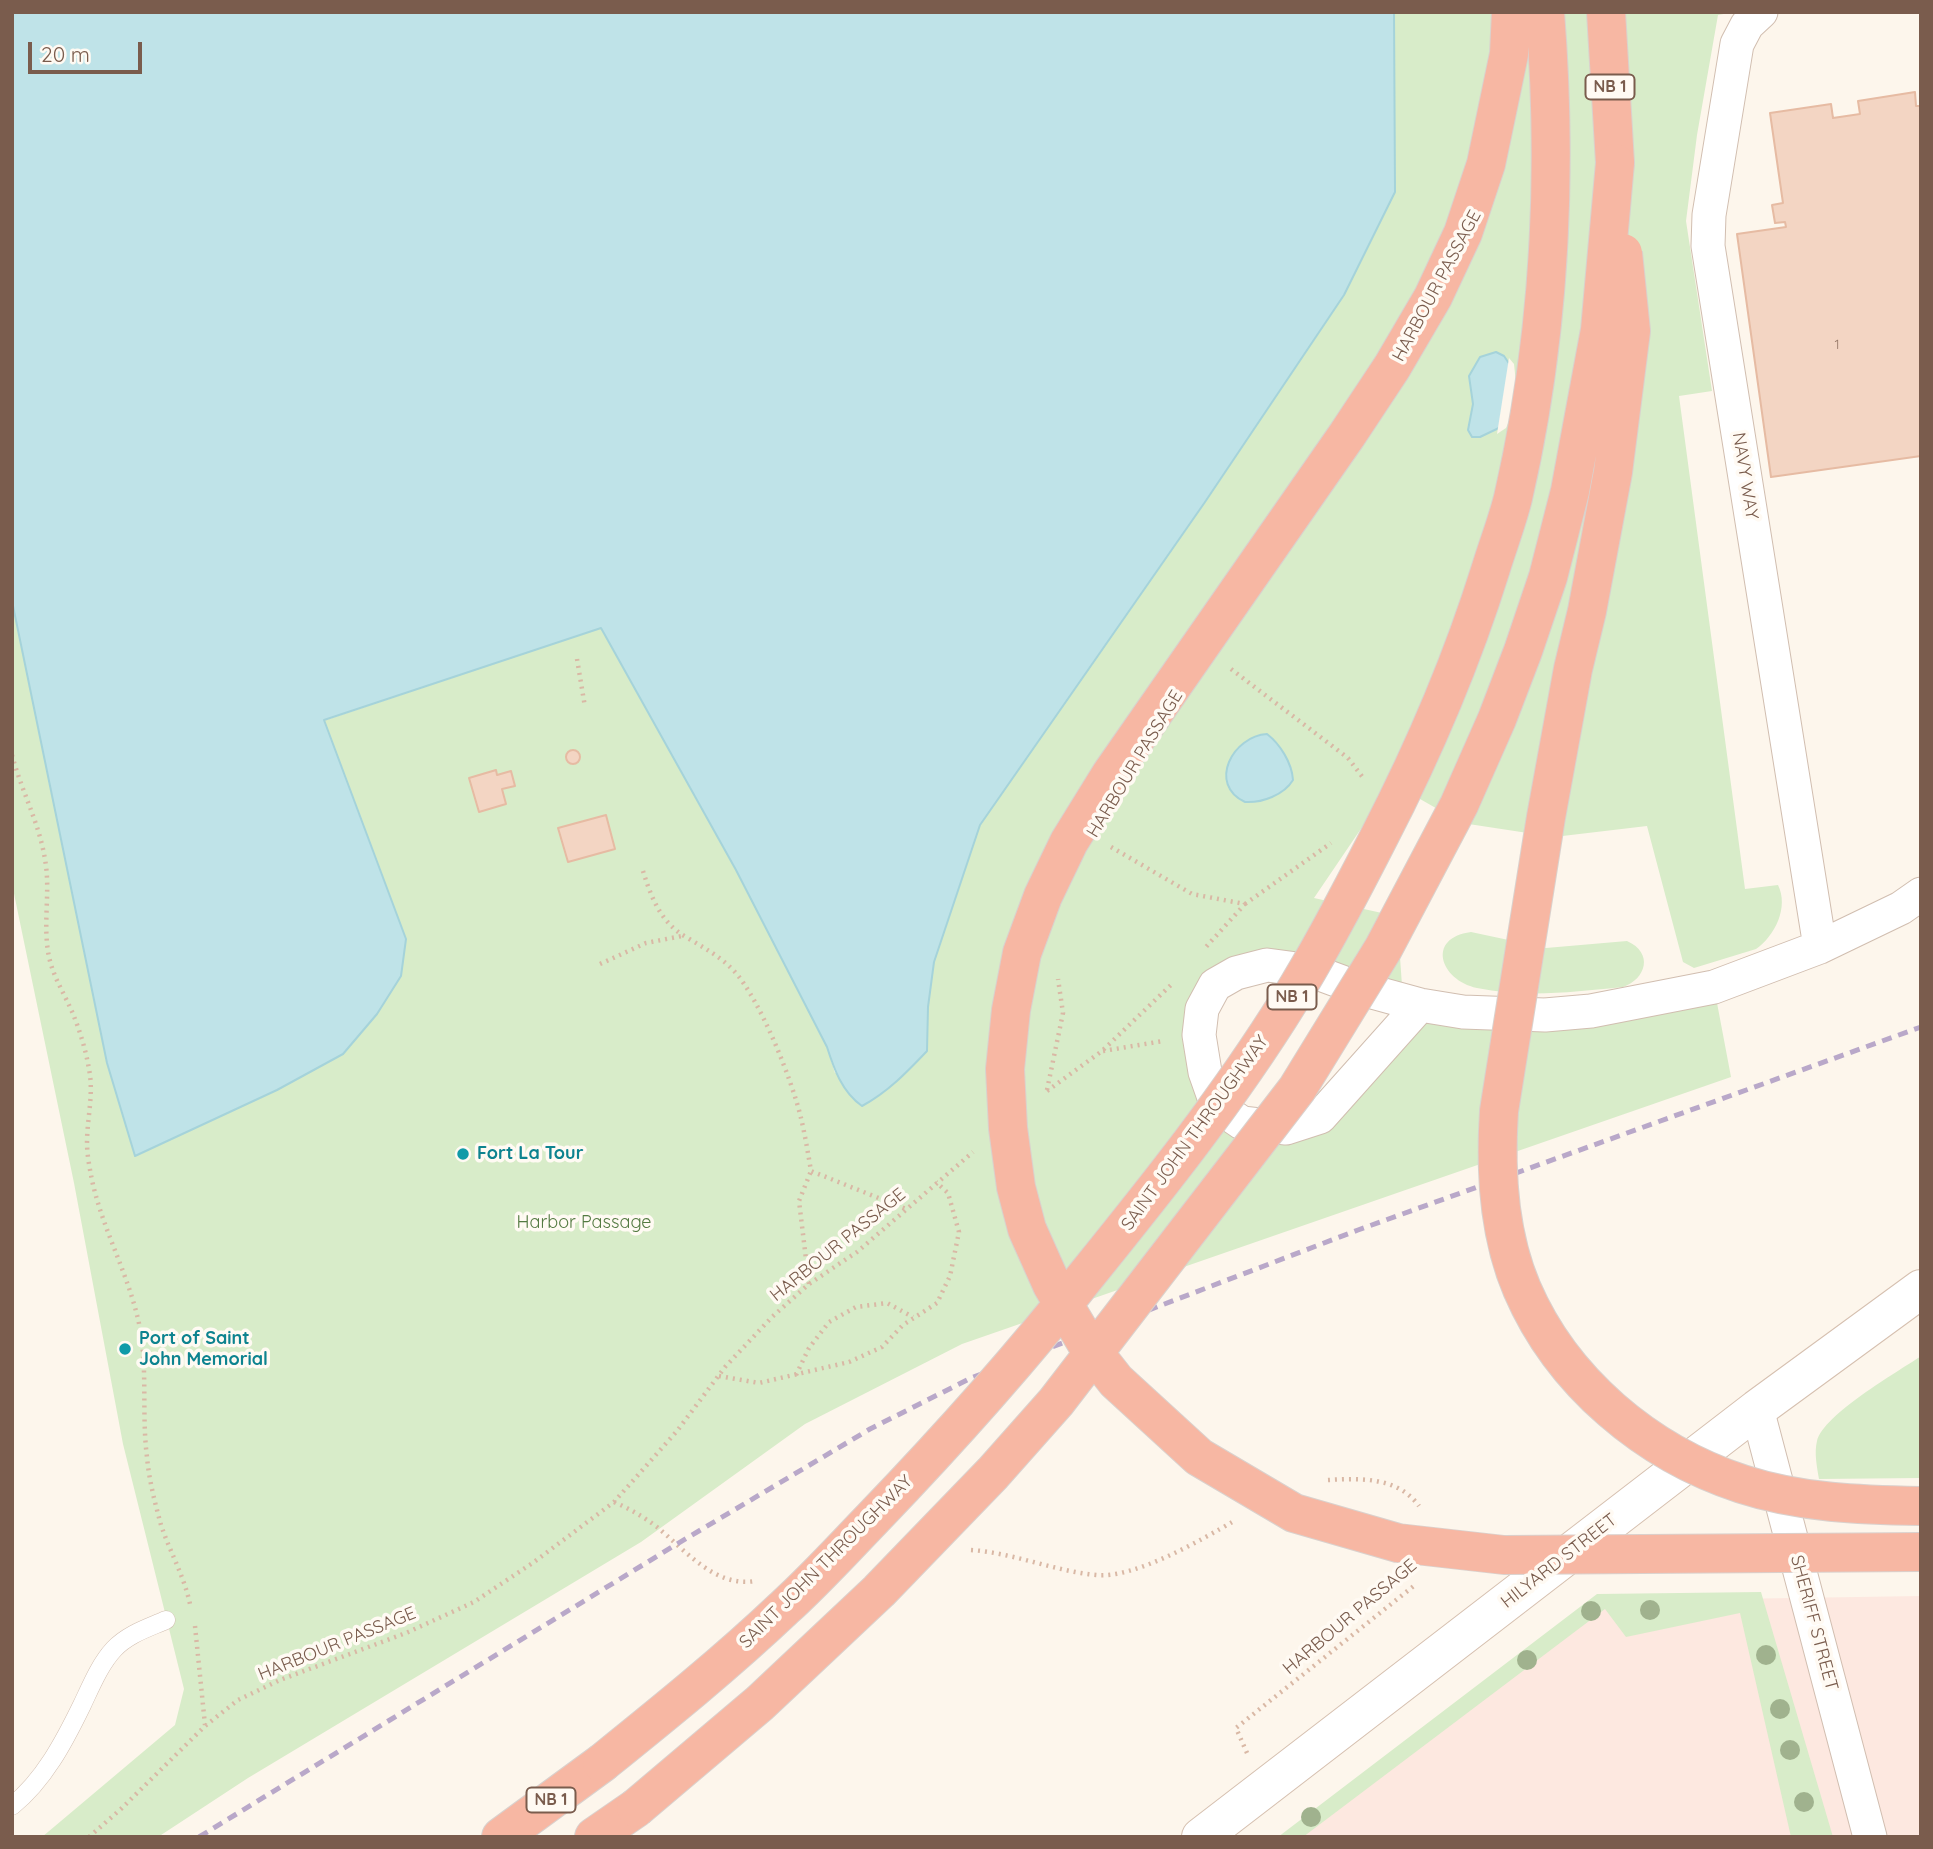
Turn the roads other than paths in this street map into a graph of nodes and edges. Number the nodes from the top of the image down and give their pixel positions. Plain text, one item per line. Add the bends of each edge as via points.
1 (1510, 12) edge
2 (1545, 12) edge
3 (1606, 12) edge
4 (1761, 12) edge
5 (1615, 163) junction
6 (1921, 894) edge
7 (1820, 947) junction
8 (1420, 1005) junction
9 (1921, 1289) edge
10 (1757, 1409) junction
11 (1921, 1506) edge
12 (1921, 1552) edge
13 (166, 1620) dead end
14 (12, 1806) edge
15 (500, 1837) edge
16 (594, 1837) edge
17 (1201, 1837) edge
18 (1870, 1837) edge

1 - 12 highway, bridge via 1509,54 1486,164 1463,233 1433,297 1347,435 1111,774 1042,896 1023,953 1005,1069 1008,1128 1024,1218 1052,1285 1087,1344 1116,1381 1199,1457 1294,1513 1398,1543 1504,1555
2 - 15 highway, SAINT JOHN THROUGHWAY / NB 1, bridge via 1552,186 1546,279 1512,501 1462,655 1409,780 1290,1000 1167,1175 952,1436 785,1607 697,1686
3 - 5 highway, NB 1
4 - 7 street, NAVY WAY via 1737,44 1709,215 1709,246
5 - 11 highway, bridge via 1631,331 1613,472 1546,817 1499,1111 1496,1154 1508,1246 1521,1288 1563,1360 1641,1434 1691,1464 1742,1485 1849,1504
5 - 16 highway, NB 1, bridge via 1600,330 1570,491 1548,577 1497,719 1459,805 1383,949 1297,1089 1056,1402 993,1473 879,1591 760,1703 636,1808
6 - 7 street
7 - 8 street via 1714,987 1591,1011 1545,1015 1463,1012
8 - 8 street via 1320,1117 1286,1128 1242,1123 1217,1106 1199,1035 1202,1009 1215,985 1236,973 1267,965 1312,971
9 - 10 main road, HILYARD STREET
10 - 17 main road, HILYARD STREET
10 - 18 street, SHERIFF STREET
13 - 14 lane via 114,1648 63,1744

